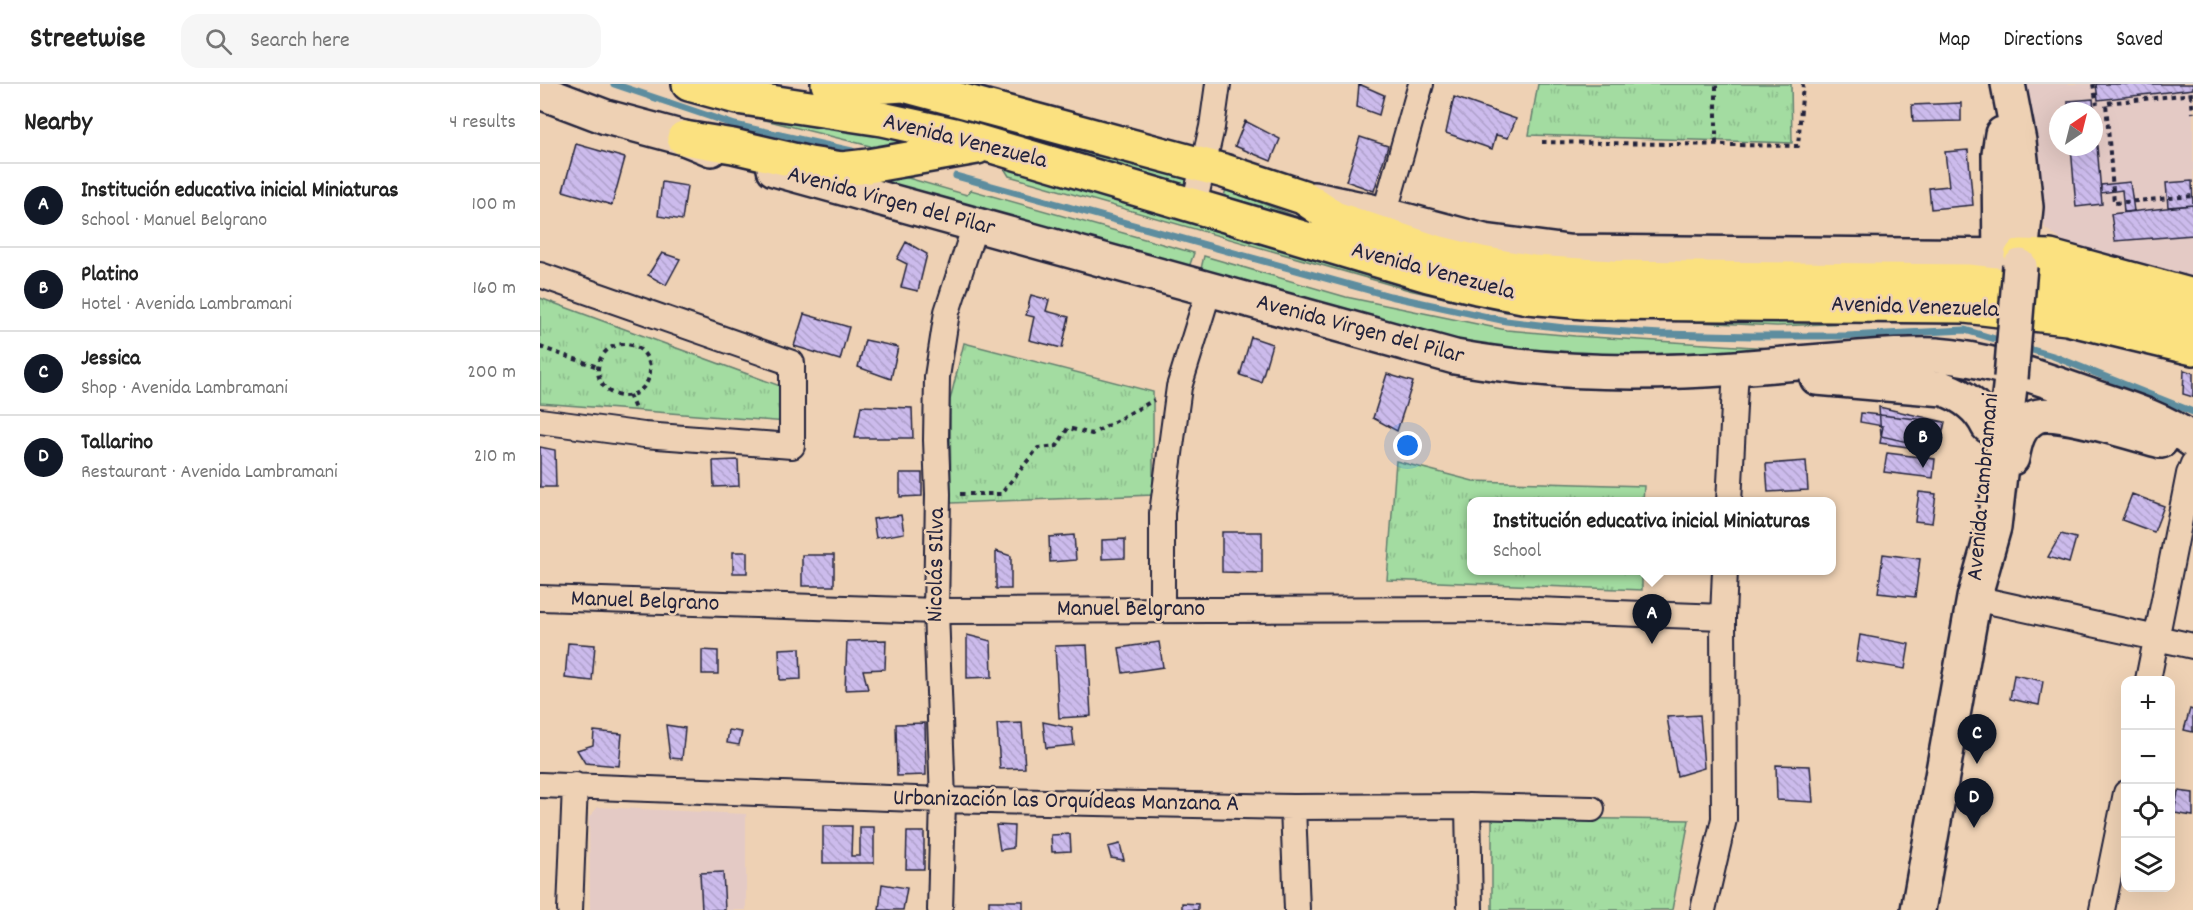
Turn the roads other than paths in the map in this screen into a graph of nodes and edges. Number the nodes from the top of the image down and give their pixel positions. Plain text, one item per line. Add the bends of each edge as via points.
1 (689, 84) edge
2 (828, 84) edge
3 (1218, 84) edge
4 (1421, 84) edge
5 (902, 85) edge
6 (2008, 89) edge
7 (540, 92) edge
8 (684, 138) junction
9 (988, 146) junction
10 (1204, 165) junction
11 (1303, 197) junction
12 (1194, 205) junction
13 (1384, 215) junction
14 (975, 225) junction
15 (2010, 261) junction
16 (540, 275) edge
17 (1209, 290) junction
18 (2193, 296) edge
19 (2193, 320) edge
20 (2193, 348) edge
21 (1772, 365) junction
22 (1736, 368) junction
23 (2003, 378) junction
24 (540, 421) edge
25 (1988, 426) junction
26 (2193, 441) edge
27 (2193, 446) edge
28 (2193, 464) edge
29 (1729, 497) edge
30 (1994, 527) junction
31 (1725, 575) edge
32 (1974, 597) junction
33 (540, 598) edge
34 (1162, 610) junction
35 (936, 611) junction
36 (1723, 616) junction
37 (2157, 637) junction
38 (2193, 646) edge
39 (2149, 676) edge
40 (540, 785) edge
41 (575, 785) junction
42 (943, 800) junction
43 (1468, 806) junction
44 (1293, 807) junction
45 (1592, 809) dead end
46 (2121, 817) edge
47 (570, 910) edge
48 (940, 910) edge
49 (1297, 910) edge
50 (1470, 910) edge
51 (1702, 910) edge
52 (1918, 910) edge
53 (2102, 910) edge

1 - 9 main road, Avenida Venezuela via 737,97 913,125
2 - 5 main road, Avenida Venezuela via 855,88
3 - 10 street
4 - 13 street
5 - 10 main road, Avenida Venezuela
6 - 15 main road via 2019,141 2025,207
7 - 8 main road, Avenida Virgen del Pilar via 606,117
8 - 9 main road via 842,169
8 - 14 main road, Avenida Virgen del Pilar via 726,155
9 - 12 main road, Avenida Venezuela
10 - 11 main road, Avenida Venezuela
10 - 12 street
11 - 13 main road, Avenida Venezuela
11 - 19 main road, Avenida Venezuela via 1334,218 1432,251 1533,272 1612,277 1967,281 2071,292
12 - 20 main road, Avenida Venezuela via 1428,275 1528,297 1594,303 1965,306 2067,318
13 - 15 main road, Avenida Venezuela via 1484,241 1569,252
14 - 17 main road, Avenida Virgen del Pilar
14 - 35 street, Nicolás SIlva via 947,312 937,377
15 - 18 main road via 2050,257
15 - 23 main road
16 - 24 street via 792,363 792,446 644,435
17 - 22 main road, Avenida Virgen del Pilar via 1455,357 1504,366 1642,372
17 - 34 street via 1179,387 1162,513
21 - 22 main road, Avenida Virgen del Pilar
21 - 25 main road via 1805,377 1944,389 1971,403
21 - 26 main road, Avenida Virgen del Pilar via 1893,356 1972,359 2119,406 2181,432
22 - 29 street
23 - 25 main road, Avenida Lambramani
23 - 30 main road, Avenida Lambramani
25 - 32 main road, Avenida Lambramani
27 - 30 main road via 2062,416 2034,416 2016,438
28 - 37 street
30 - 32 main road, Avenida Lambramani
31 - 36 street
32 - 37 street
32 - 52 main road, Avenida Lambramani
33 - 35 street, Manuel Belgrano
34 - 35 street, Manuel Belgrano
34 - 36 street, Manuel Belgrano via 1507,609
35 - 42 street, Nicolás SIlva
36 - 51 street via 1724,819
37 - 38 street
37 - 39 street
40 - 41 street, Urbanización las Orquídeas Manzana A
41 - 42 street, Urbanización las Orquídeas Manzana A
41 - 47 street
42 - 44 street, Urbanización las Orquídeas Manzana A
42 - 48 street, Nicolás SIlva
43 - 44 street, Urbanización las Orquídeas Manzana A
43 - 45 street, Urbanización las Orquídeas Manzana A
43 - 50 street
44 - 49 street
46 - 53 street

